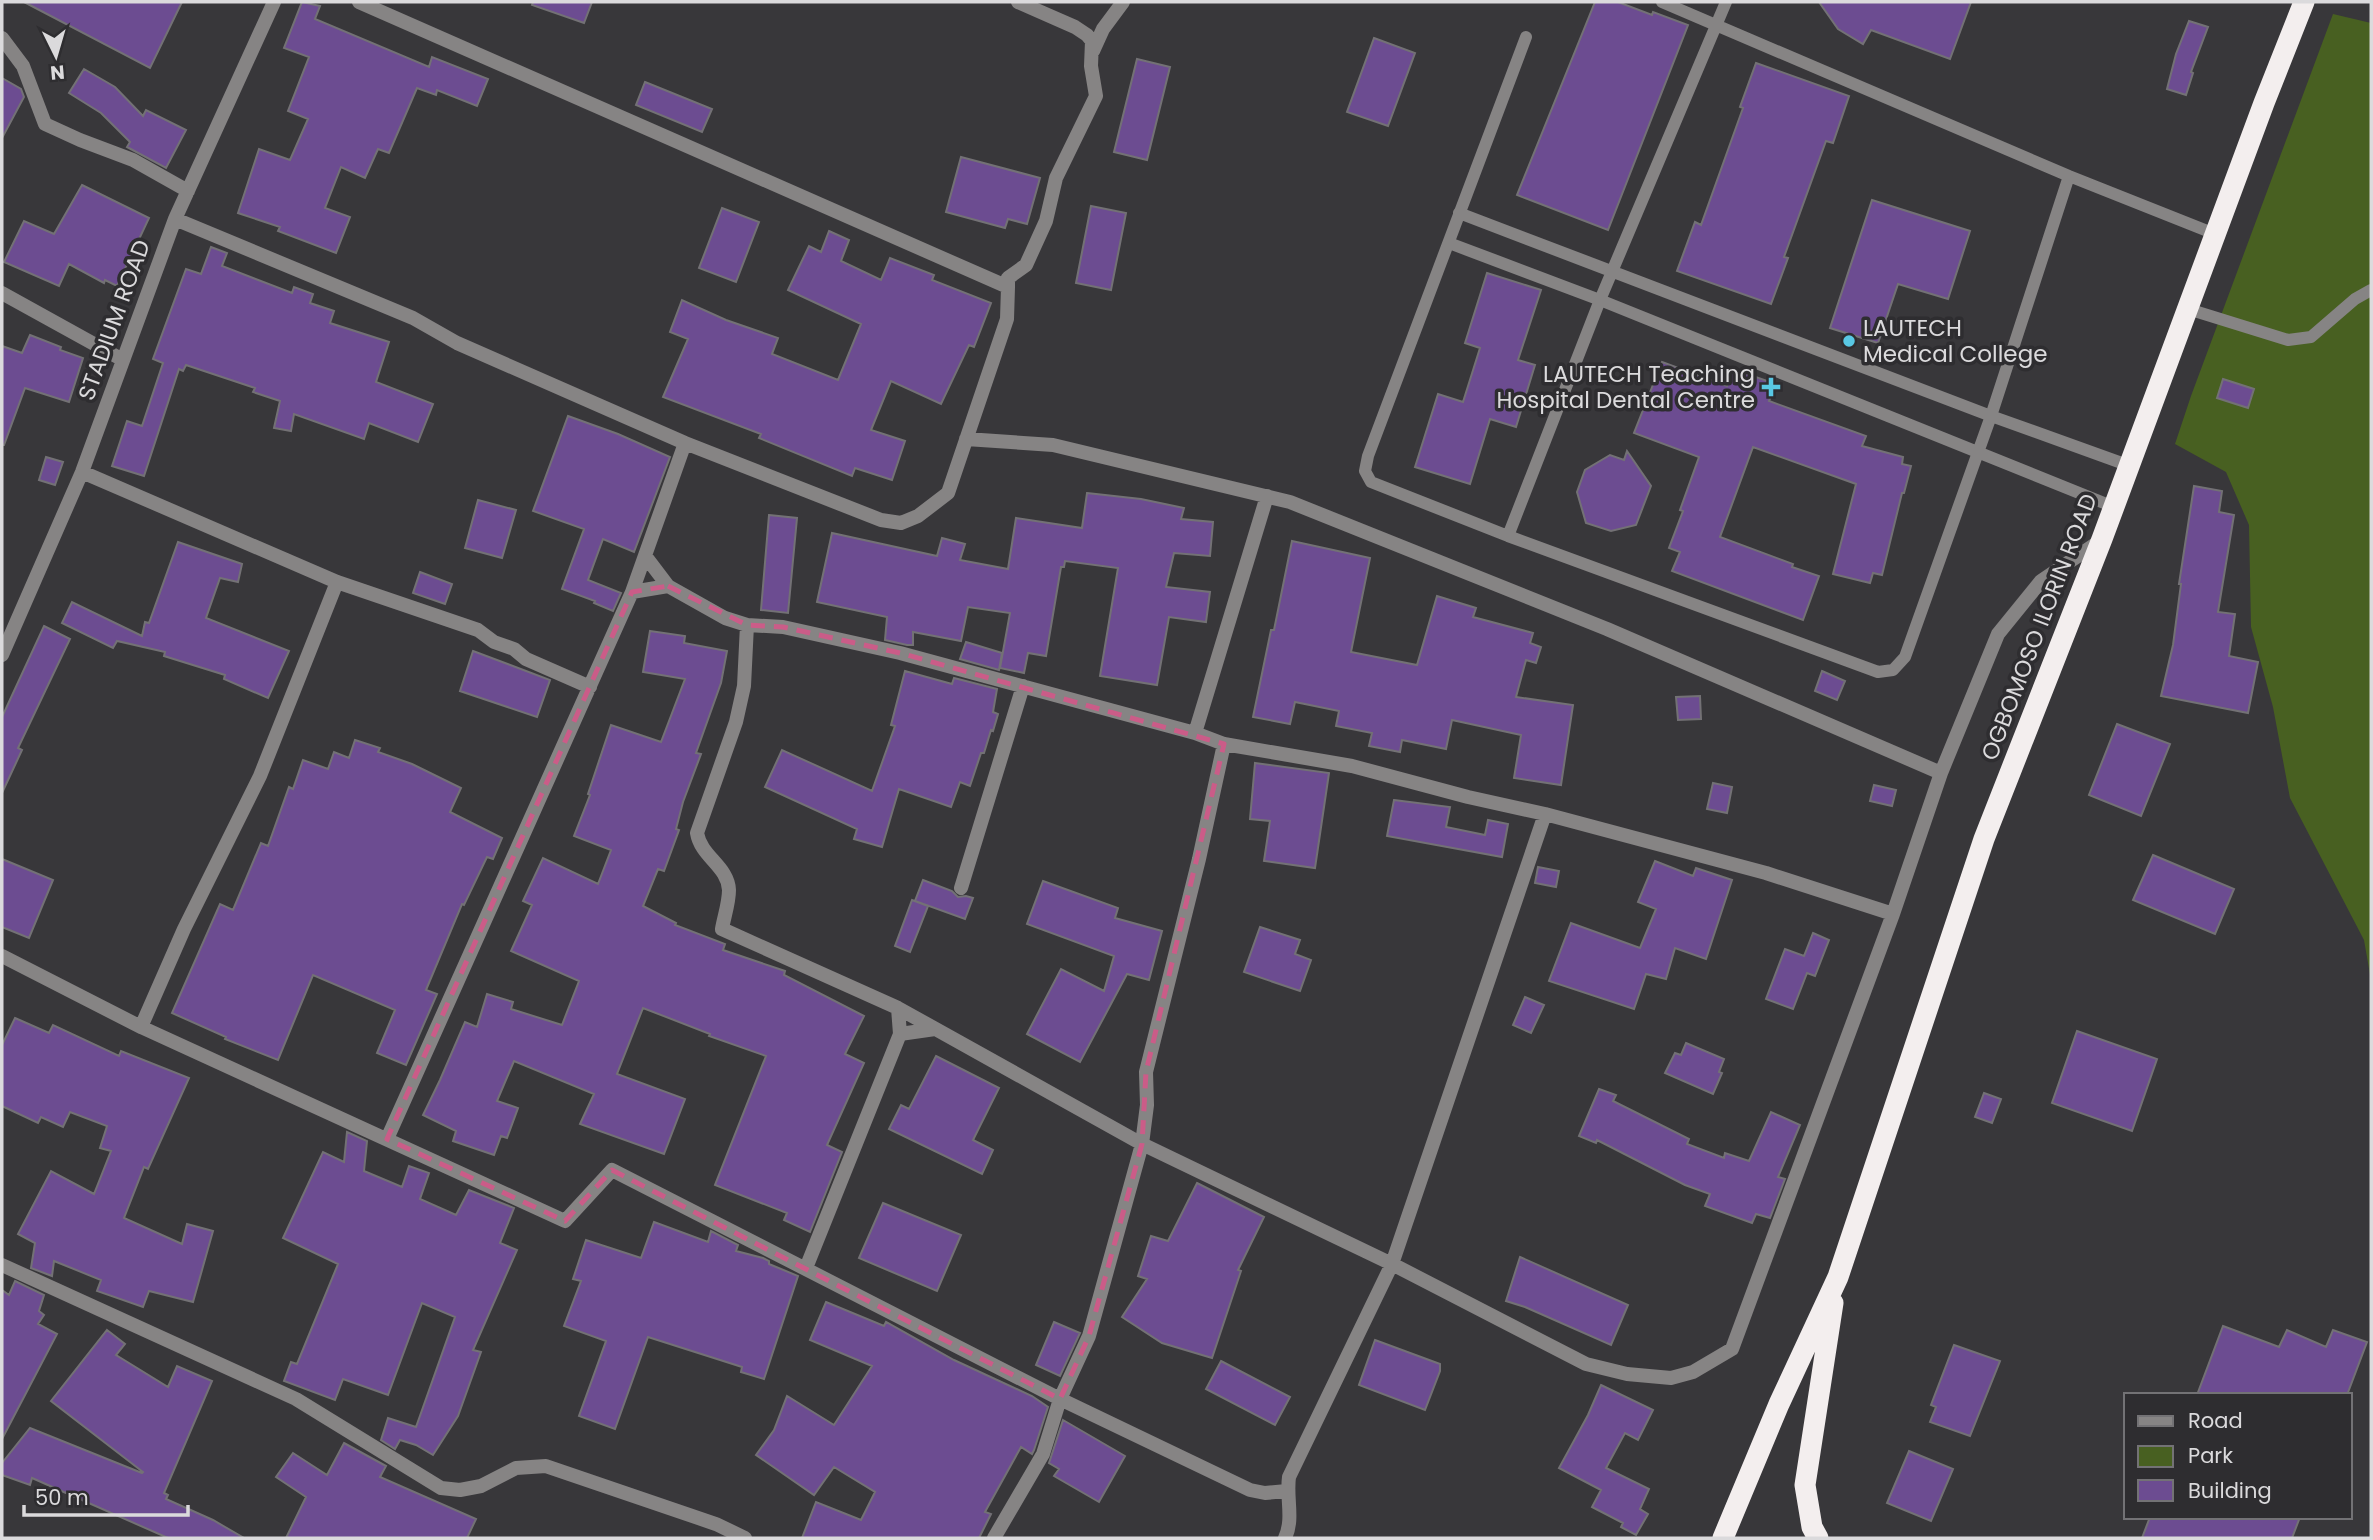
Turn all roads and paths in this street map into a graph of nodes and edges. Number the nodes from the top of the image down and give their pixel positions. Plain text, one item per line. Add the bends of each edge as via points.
1 (274, 2) edge
2 (359, 2) edge
3 (1018, 2) edge
4 (1123, 2) edge
5 (1662, 2) edge
6 (1726, 2) edge
7 (2304, 2) edge
8 (1717, 25) junction
9 (1526, 37) dead end
10 (2, 38) edge
11 (1093, 51) junction
12 (2069, 176) junction
13 (188, 191) junction
14 (1459, 213) junction
15 (175, 219) junction
16 (2215, 234) junction
17 (1449, 243) junction
18 (1612, 272) junction
19 (1008, 287) junction
20 (2371, 290) edge
21 (2, 293) edge
22 (1600, 300) junction
23 (2188, 309) junction
24 (123, 360) junction
25 (1991, 416) junction
26 (966, 439) junction
27 (685, 443) junction
28 (1976, 452) junction
29 (2130, 466) junction
30 (82, 472) junction
31 (1267, 496) junction
32 (2114, 507) junction
33 (1508, 536) junction
34 (2102, 539) junction
35 (646, 557) junction
36 (337, 582) junction
37 (668, 586) junction
38 (632, 593) junction
39 (747, 625) junction
40 (2, 655) edge
41 (1023, 686) junction
42 (590, 687) junction
43 (1195, 733) junction
44 (1224, 744) junction
45 (1941, 773) junction
46 (1545, 814) junction
47 (961, 888) dead end
48 (1893, 915) junction
49 (2, 956) edge
50 (898, 1009) junction
51 (141, 1027) junction
52 (935, 1029) junction
53 (900, 1034) junction
54 (387, 1139) junction
55 (1142, 1144) junction
56 (1392, 1264) junction
57 (2, 1265) edge
58 (806, 1268) junction
59 (1838, 1277) junction
60 (1060, 1398) junction
61 (1287, 1491) junction
62 (745, 1538) edge
63 (994, 1538) edge
64 (1285, 1538) edge
65 (1723, 1538) edge
66 (1818, 1538) edge

1 - 13 street, STADIUM ROAD
2 - 19 street
3 - 11 street via 1075,27 1092,41
4 - 11 street
5 - 8 lane
6 - 8 lane
7 - 16 highway, OGBOMOSO ILORIN ROAD
8 - 12 lane
8 - 18 lane
9 - 14 lane
10 - 13 street via 23,66 45,124 133,160
11 - 19 street via 1096,96 1056,178 1046,221 1026,265 1008,278
12 - 16 lane
12 - 25 lane
13 - 15 street, STADIUM ROAD
14 - 17 lane
14 - 18 lane
15 - 24 street, STADIUM ROAD
15 - 27 street via 413,318 457,344
16 - 23 highway, OGBOMOSO ILORIN ROAD
17 - 22 lane
17 - 33 lane via 1365,471 1371,482
18 - 22 lane
18 - 25 lane
19 - 26 street via 1007,319
20 - 23 lane via 2311,337 2288,340
21 - 24 street
22 - 28 lane
22 - 33 lane
23 - 29 highway, OGBOMOSO ILORIN ROAD
24 - 30 street, STADIUM ROAD
25 - 28 lane
25 - 29 lane
26 - 27 street via 948,493 901,523 881,520
26 - 31 street via 1053,445
27 - 35 street
28 - 32 lane
28 - 33 lane via 1905,657 1893,670 1878,671
29 - 32 highway, OGBOMOSO ILORIN ROAD
30 - 36 street
30 - 40 street, STADIUM ROAD
31 - 43 street
31 - 45 street via 1607,629
32 - 34 highway, OGBOMOSO ILORIN ROAD
34 - 45 street via 2041,582 1997,635
34 - 59 highway, OGBOMOSO ILORIN ROAD via 1984,839
35 - 37 street
35 - 38 street
36 - 42 street via 478,630 526,659
36 - 51 street via 260,776
37 - 38 street
37 - 39 street
38 - 42 street
39 - 41 street via 783,627
39 - 50 street via 744,686 736,722 697,833 699,844 726,878 729,891 722,929
41 - 43 street
41 - 47 street
42 - 54 street
43 - 44 street
44 - 46 street via 1352,766
44 - 55 street via 1146,1072
45 - 48 street
46 - 48 street via 1766,873
46 - 56 street
48 - 56 street via 1732,1349 1693,1372 1671,1378 1586,1364
49 - 51 street
50 - 52 street
50 - 53 street
51 - 54 street
52 - 53 street
52 - 55 street
53 - 58 street
54 - 58 street via 565,1221 612,1170
55 - 56 street
55 - 60 street via 1089,1336
56 - 61 street via 1289,1477
57 - 62 street via 296,1399 441,1488 481,1486 516,1468 546,1466
58 - 60 street
59 - 65 highway
59 - 66 highway via 1805,1485
60 - 61 street via 1250,1490
60 - 63 street via 1043,1454
61 - 64 street via 1290,1511

